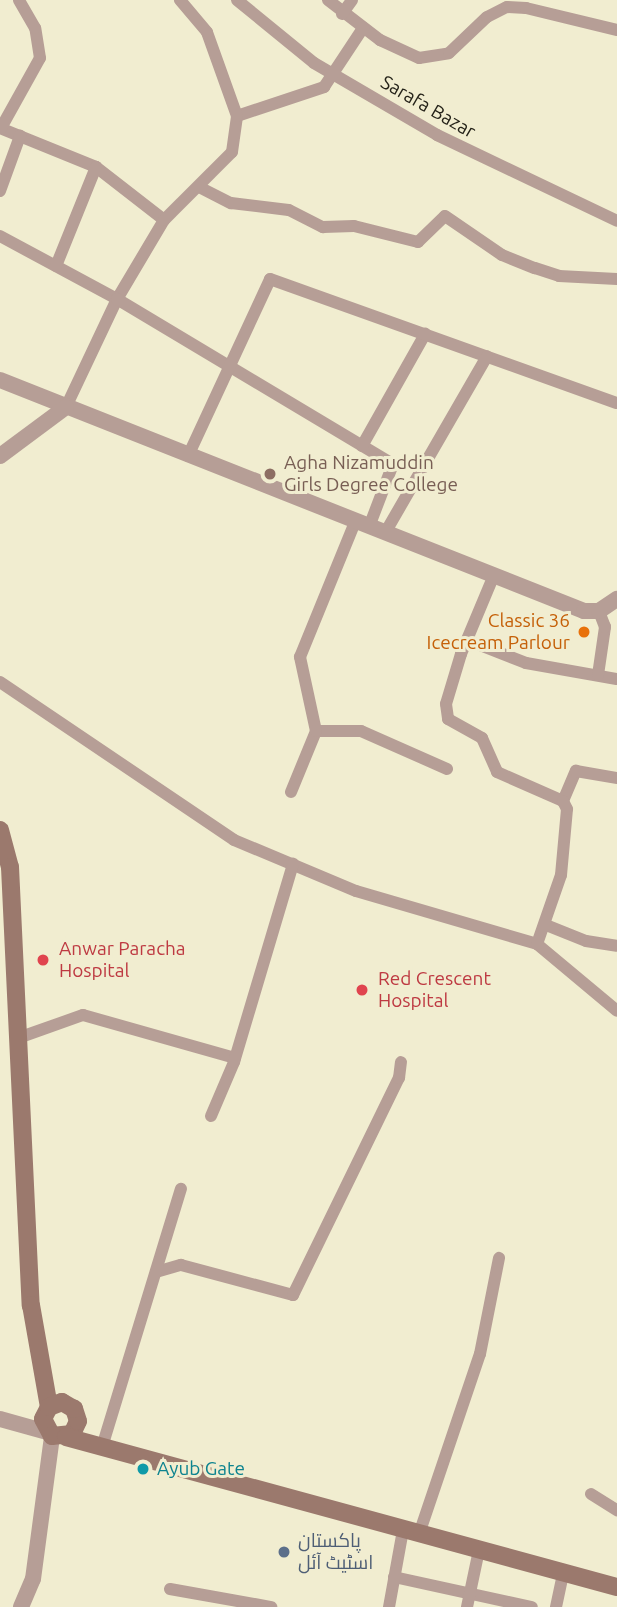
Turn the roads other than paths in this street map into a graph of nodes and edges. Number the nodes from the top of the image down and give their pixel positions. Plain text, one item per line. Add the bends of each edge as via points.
1 (19, 0) edge
2 (180, 0) edge
3 (237, 0) edge
4 (328, 0) edge
5 (352, 0) edge
6 (520, 4) edge
7 (342, 14) junction
8 (363, 28) junction
9 (617, 30) edge
10 (334, 74) junction
11 (237, 116) junction
12 (0, 128) edge
13 (20, 136) junction
14 (96, 167) junction
15 (199, 187) junction
16 (0, 191) edge
17 (164, 219) junction
18 (617, 221) edge
19 (0, 236) edge
20 (56, 266) junction
21 (617, 279) edge
22 (117, 299) junction
23 (425, 334) junction
24 (487, 356) junction
25 (231, 368) junction
26 (0, 380) edge
27 (617, 403) edge
28 (66, 407) junction
29 (362, 446) junction
30 (0, 456) edge
31 (188, 456) junction
32 (362, 525) junction
33 (385, 533) junction
34 (494, 575) junction
35 (617, 599) edge
36 (599, 611) junction
37 (467, 640) junction
38 (597, 675) junction
39 (617, 678) edge
40 (0, 682) edge
41 (316, 731) junction
42 (447, 769) dead end
43 (617, 778) edge
44 (291, 792) dead end
45 (562, 801) junction
46 (0, 830) edge
47 (293, 864) junction
48 (546, 925) junction
49 (537, 944) junction
50 (617, 946) edge
51 (617, 1011) edge
52 (18, 1038) junction
53 (235, 1058) junction
54 (401, 1062) dead end
55 (211, 1116) dead end
56 (181, 1189) dead end
57 (499, 1258) dead end
58 (156, 1272) junction
59 (49, 1407) junction
60 (0, 1419) edge
61 (55, 1435) junction
62 (102, 1447) junction
63 (591, 1494) dead end
64 (616, 1505) edge
65 (411, 1532) junction
66 (479, 1550) junction
67 (563, 1573) junction
68 (394, 1577) junction
69 (617, 1587) edge
70 (170, 1589) dead end
71 (470, 1593) junction
72 (216, 1603) edge
73 (21, 1607) edge
74 (271, 1607) edge
75 (389, 1607) edge
76 (467, 1607) edge
77 (532, 1607) edge
78 (556, 1607) edge

1 - 12 street via 34,28 40,58
2 - 11 street via 207,32
3 - 10 street, Sarafa Bazar
4 - 7 street
5 - 7 street
6 - 8 street via 487,17 449,53 432,59 419,58
6 - 9 street
7 - 8 street
8 - 10 street
10 - 11 street via 324,87
10 - 18 street, Sarafa Bazar via 483,160
11 - 15 street via 232,152
12 - 13 street
13 - 14 street
13 - 16 street
14 - 17 street
14 - 20 street
15 - 17 street
15 - 21 street via 231,203 289,210 323,227 354,226 418,242 446,216 502,255 535,268 559,276
17 - 22 street
19 - 20 street
20 - 22 street
22 - 25 street
22 - 28 street
23 - 24 street
23 - 25 street via 270,279
23 - 29 street
24 - 27 street
24 - 33 street
25 - 29 street
25 - 31 street
26 - 28 street
28 - 30 street
28 - 31 street
29 - 32 street via 393,464
31 - 32 street
32 - 33 street
32 - 41 street via 300,657
33 - 34 street
34 - 36 street via 584,611
34 - 37 street
35 - 36 street
36 - 38 street via 605,627
37 - 38 street via 526,663
37 - 45 street via 446,704 448,719 482,738 497,772
38 - 39 street
40 - 47 street via 234,840
41 - 42 street via 361,731
41 - 44 street
43 - 45 street via 576,771
45 - 48 street via 567,809 565,851
46 - 52 main road via 10,867
47 - 49 street via 356,891
47 - 53 street
48 - 49 street
48 - 50 street via 586,942
49 - 51 street
52 - 53 street via 83,1015
52 - 59 main road via 31,1305
53 - 55 street
54 - 58 street via 399,1078 293,1295 181,1265
56 - 58 street
57 - 65 street via 480,1354
58 - 62 street
59 - 61 main road via 43,1419
59 - 61 main road via 62,1402 74,1409 78,1422
60 - 61 street
61 - 62 main road
61 - 73 street via 33,1579
62 - 65 main road
63 - 64 street
65 - 66 main road
65 - 68 street
66 - 67 main road
66 - 71 street
67 - 69 main road
67 - 78 street
68 - 71 street
68 - 75 street
70 - 72 street
71 - 76 street
71 - 77 street
72 - 74 street

